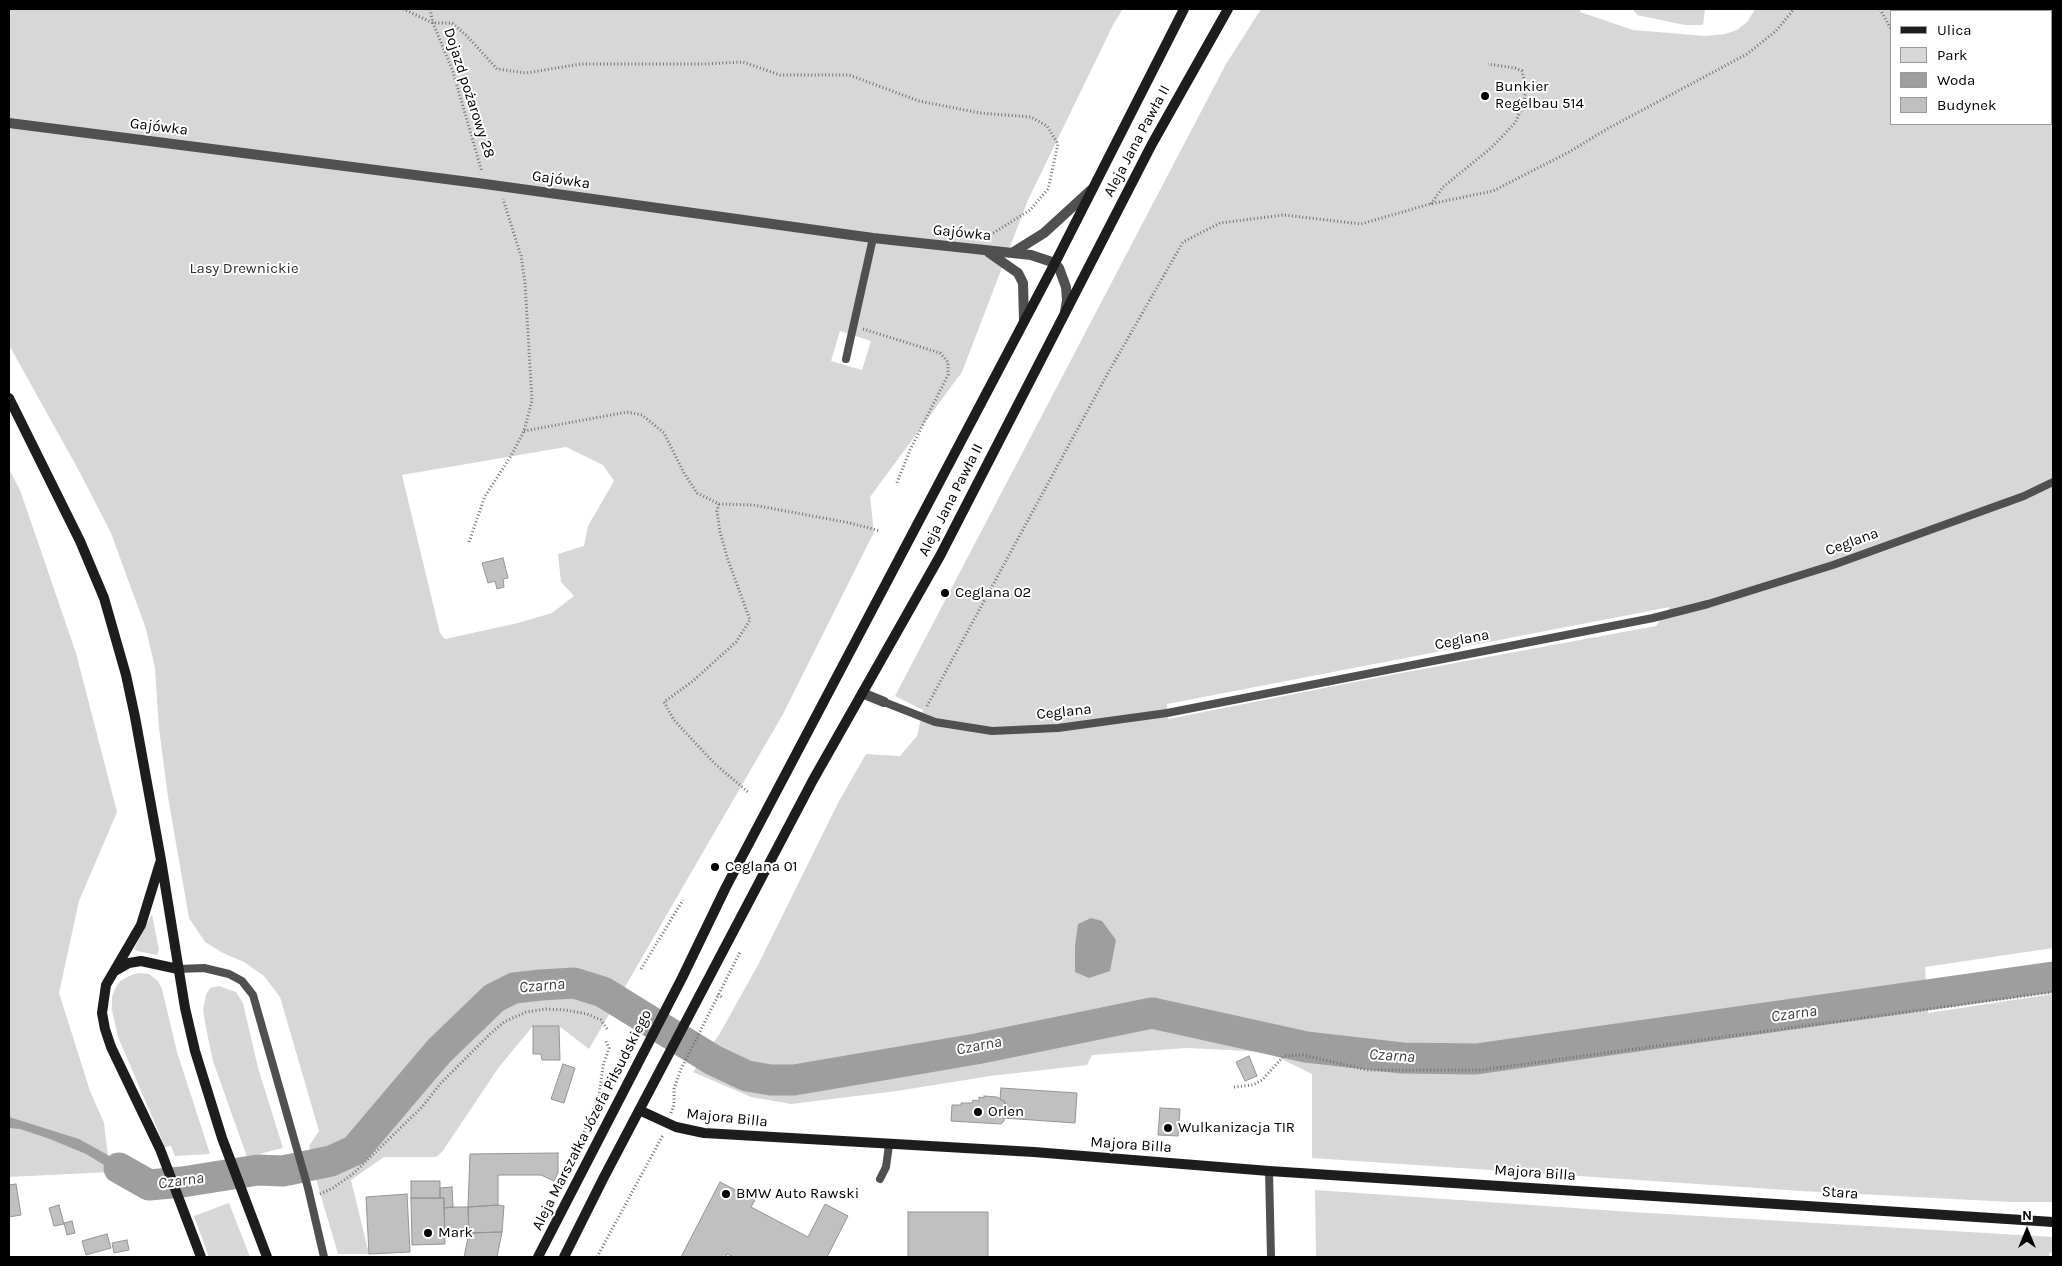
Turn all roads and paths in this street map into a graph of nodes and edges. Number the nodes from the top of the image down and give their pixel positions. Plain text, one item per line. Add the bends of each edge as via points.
1 (403, 9) edge
2 (430, 9) edge
3 (1184, 9) edge
4 (1228, 9) edge
5 (1794, 9) edge
6 (1880, 9) edge
7 (433, 23) junction
8 (1890, 27) edge
9 (1488, 64) dead end
10 (9, 123) edge
11 (485, 184) junction
12 (498, 186) junction
13 (1093, 189) junction
14 (1430, 204) junction
15 (872, 238) junction
16 (987, 251) junction
17 (1012, 253) junction
18 (1055, 263) junction
19 (1065, 313) junction
20 (1024, 320) junction
21 (853, 326) junction
22 (846, 359) dead end
23 (9, 398) edge
24 (524, 431) junction
25 (2053, 482) edge
26 (896, 485) dead end
27 (719, 504) junction
28 (880, 532) dead end
29 (469, 542) dead end
30 (862, 693) junction
31 (884, 702) joint
32 (920, 718) junction
33 (748, 792) dead end
34 (161, 860) junction
35 (683, 900) dead end
36 (178, 969) junction
37 (641, 969) dead end
38 (113, 972) junction
39 (2053, 992) edge
40 (673, 996) joint
41 (723, 998) dead end
42 (608, 1030) dead end
43 (605, 1039) dead end
44 (1234, 1087) dead end
45 (674, 1105) dead end
46 (639, 1110) junction
47 (660, 1143) dead end
48 (889, 1145) junction
49 (577, 1151) dead end
50 (1269, 1171) junction
51 (880, 1179) dead end
52 (1625, 1195) joint
53 (310, 1202) junction
54 (2053, 1222) edge
55 (200, 1257) edge
56 (267, 1257) edge
57 (324, 1257) edge
58 (538, 1257) edge
59 (564, 1257) edge
60 (597, 1257) edge
61 (1271, 1257) edge

1 - 7 path
2 - 7 path, Dojazd pożarowy 28
3 - 13 main road, Aleja Jana Pawła II
4 - 19 main road, Aleja Jana Pawła II via 1160,129
5 - 14 path via 1776,31 1747,54 1607,128 1569,152 1494,191
6 - 8 path
7 - 11 path, Dojazd pożarowy 28 via 453,72
7 - 16 path via 452,23 497,69 526,73 581,64 743,62 780,75 849,75 919,101 980,113 1031,117 1047,126 1058,144 1048,189 1030,210 987,236
9 - 14 path via 1522,71 1526,87 1524,103 1515,123 1443,188
10 - 11 street, Gajówka
11 - 12 street, Gajówka
12 - 15 street, Gajówka
12 - 24 path via 521,256 525,282 532,401
13 - 17 street via 1044,234
13 - 18 main road, Aleja Jana Pawła II
14 - 32 path via 1361,224 1284,214 1220,223 1183,242
15 - 16 street, Gajówka
15 - 21 lane
16 - 17 street, Gajówka
16 - 20 street via 1018,273 1023,283
17 - 18 street, Gajówka
18 - 19 street via 1066,287
18 - 20 main road, Aleja Jana Pawła II
19 - 30 main road, Aleja Jana Pawła II via 940,556
20 - 40 main road, Aleja Jana Pawła II via 730,878
21 - 22 lane
21 - 26 path via 940,353 948,362 948,375
23 - 34 main road via 80,541 104,598 127,683
24 - 27 path via 627,412 642,415 664,433 697,493
24 - 29 path via 485,496
25 - 32 lane, Ceglana via 2024,496 1833,565 1653,618 1144,718 1058,728 992,731 950,726
27 - 28 path via 753,505 850,523
27 - 33 path via 720,532 750,620 736,642 664,702 674,720 714,763
30 - 31 street, Ceglana
30 - 46 main road, Aleja Jana Pawła II
31 - 32 lane, Ceglana
34 - 36 main road
34 - 38 main road via 141,925
35 - 37 path
36 - 38 main road via 141,961 129,963
36 - 53 lane via 204,968 222,972 242,981 250,990 257,1004
36 - 56 main road via 194,1051 222,1138
38 - 55 main road via 102,1003 105,1029 160,1150
39 - 44 path via 1481,1070 1367,1070 1304,1055 1284,1056 1262,1080 1253,1085
40 - 58 main road, Aleja Marszałka Józefa Piłsudskiego
41 - 45 path via 718,994 681,1069 672,1095
42 - 53 path via 601,1020 565,1010 526,1012 504,1022 354,1173
43 - 49 path via 609,1048 603,1066 600,1095
46 - 48 main road, Majora Billa via 676,1127 704,1133
46 - 59 main road
47 - 60 path via 654,1148
48 - 50 main road, Majora Billa via 1034,1152
48 - 51 lane via 886,1167
50 - 52 main road, Majora Billa
50 - 61 lane
52 - 54 main road, Stara
53 - 57 lane

